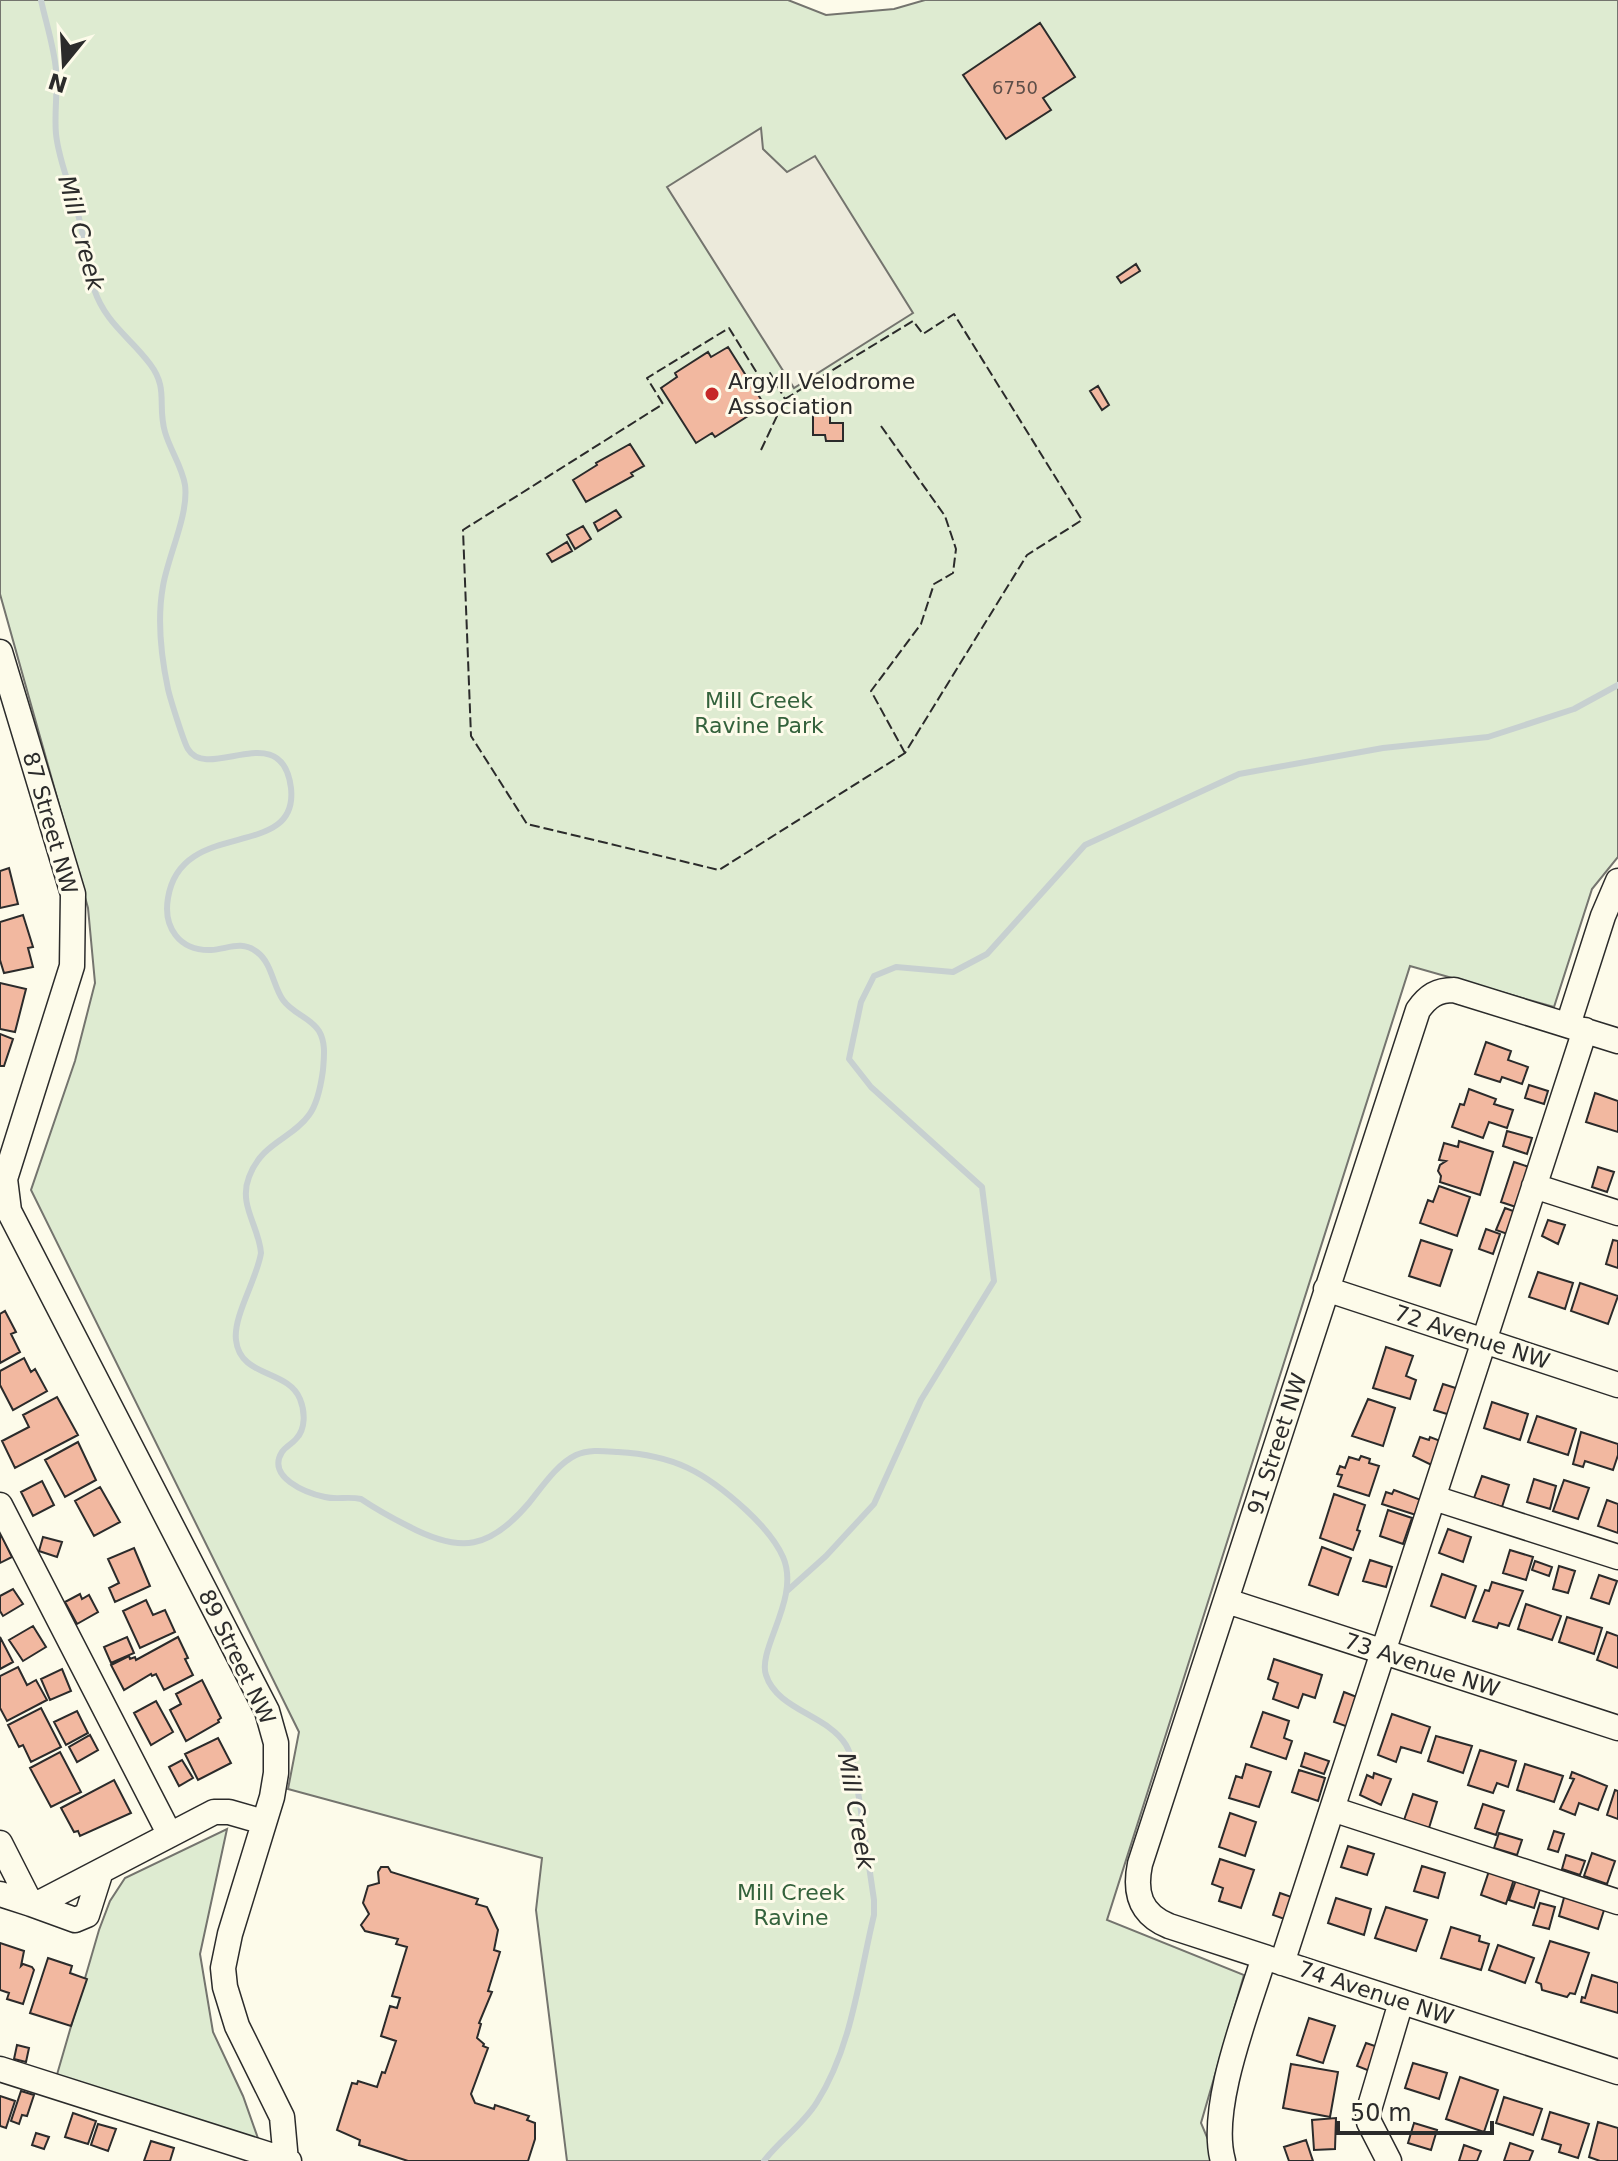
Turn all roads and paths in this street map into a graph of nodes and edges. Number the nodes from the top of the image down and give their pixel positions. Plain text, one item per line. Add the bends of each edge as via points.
1 (0, 652) edge
2 (1618, 881) edge
3 (1576, 1028) junction
4 (1618, 1041) edge
5 (3, 1178) edge
6 (1534, 1186) junction
7 (1618, 1213) edge
8 (1326, 1289) junction
9 (1484, 1341) junction
10 (1618, 1385) edge
11 (1434, 1498) junction
12 (0, 1505) edge
13 (1618, 1557) edge
14 (1227, 1601) junction
15 (1383, 1652) junction
16 (1618, 1728) edge
17 (1332, 1809) junction
18 (264, 1822) junction
19 (170, 1835) junction
20 (0, 1843) edge
21 (101, 1871) junction
22 (0, 1894) edge
23 (1618, 1902) edge
24 (31, 1904) junction
25 (1141, 1904) joint
26 (1273, 1960) junction
27 (1401, 2002) junction
28 (0, 2069) edge
29 (1618, 2072) edge
30 (287, 2161) edge
31 (1223, 2161) edge
32 (1389, 2161) edge

1 - 5 street, 87 Street NW via 73,894 72,966
2 - 3 street via 1603,916
3 - 4 street
3 - 6 street
3 - 8 street, 91 Street NW via 1454,990 1437,992 1424,1002
5 - 18 street, 89 Street NW via 9,1211 267,1711 277,1758
6 - 7 street
6 - 9 street
8 - 9 street, 72 Avenue NW
8 - 14 street, 91 Street NW
9 - 10 street, 72 Avenue NW
9 - 11 street
11 - 13 street
11 - 15 street
12 - 19 street
14 - 15 street, 73 Avenue NW
14 - 25 street, 91 Street NW via 1140,1864
15 - 16 street, 73 Avenue NW
15 - 17 street
17 - 23 street
17 - 26 street
18 - 19 street via 223,1811
18 - 30 street, 89 Street NW via 223,1968 237,2026 282,2117
19 - 21 street
20 - 24 street
21 - 24 street
21 - 24 street via 90,1909 81,1919
22 - 24 street
25 - 26 street, 74 Avenue NW via 1161,1923
26 - 27 street, 74 Avenue NW
26 - 31 street via 1224,2094
27 - 29 street, 74 Avenue NW
27 - 32 street via 1368,2113
28 - 30 street

